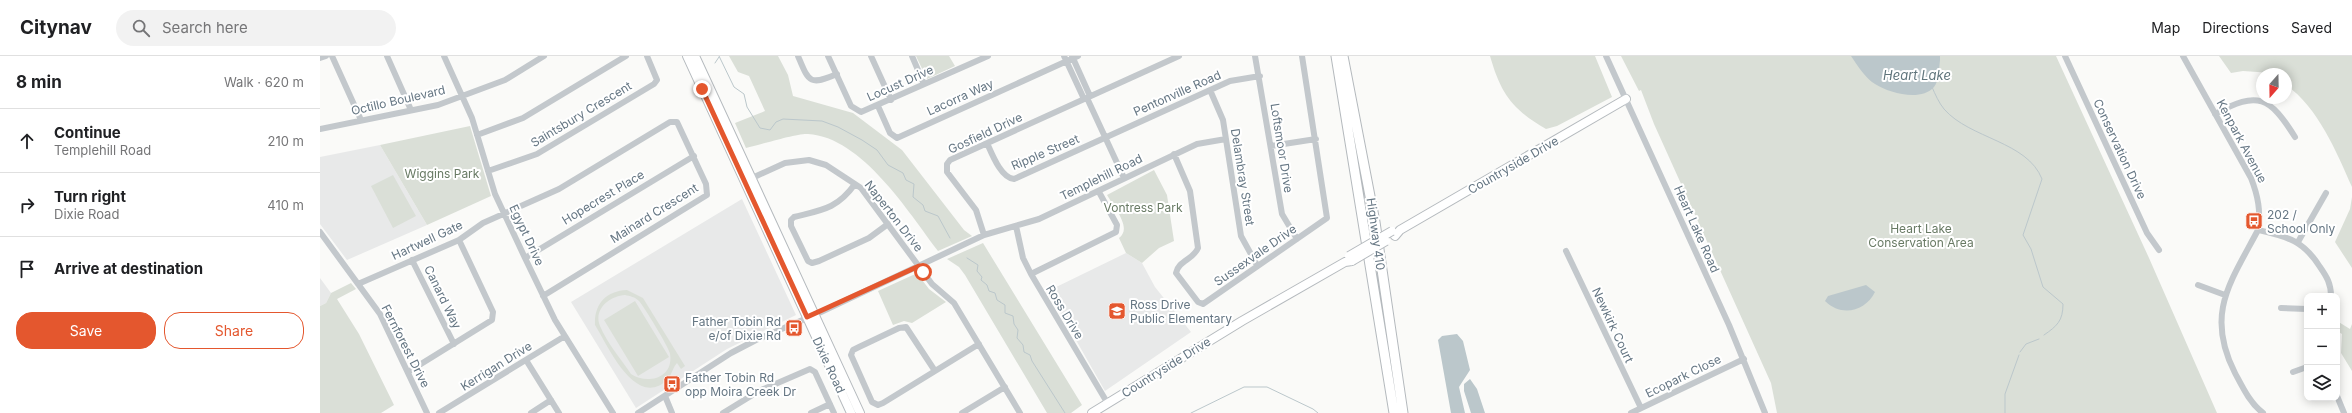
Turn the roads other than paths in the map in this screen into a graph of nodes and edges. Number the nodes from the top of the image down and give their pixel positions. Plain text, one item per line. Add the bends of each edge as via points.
1 (326, 56) edge
2 (332, 56) edge
3 (387, 56) edge
4 (544, 56) edge
5 (626, 56) edge
6 (647, 56) edge
7 (687, 56) edge
8 (695, 56) edge
9 (798, 56) edge
10 (828, 56) edge
11 (871, 56) edge
12 (912, 56) edge
13 (988, 56) edge
14 (1180, 56) edge
15 (1255, 56) edge
16 (1302, 56) edge
17 (1336, 56) edge
18 (1344, 56) edge
19 (1606, 56) edge
20 (2065, 56) edge
21 (2184, 56) edge
22 (447, 57) edge
23 (320, 58) edge
24 (1071, 58) edge
25 (836, 74) junction
26 (1260, 76) junction
27 (924, 84) junction
28 (1210, 90) junction
29 (462, 96) junction
30 (1087, 98) junction
31 (1626, 99) junction
32 (891, 100) junction
33 (878, 106) junction
34 (411, 110) junction
35 (2216, 114) junction
36 (361, 120) junction
37 (320, 129) edge
38 (478, 135) junction
39 (2295, 137) dead end
40 (1105, 138) junction
41 (1226, 139) junction
42 (1316, 139) junction
43 (987, 143) junction
44 (1271, 146) junction
45 (1174, 154) junction
46 (694, 156) junction
47 (488, 171) junction
48 (752, 178) junction
49 (1124, 178) junction
50 (855, 184) junction
51 (1099, 192) junction
52 (2326, 193) dead end
53 (504, 213) junction
54 (888, 224) junction
55 (1016, 226) junction
56 (2258, 230) junction
57 (320, 232) edge
58 (984, 235) junction
59 (1297, 239) junction
60 (458, 240) junction
61 (2298, 242) junction
62 (2159, 250) dead end
63 (1566, 251) dead end
64 (525, 258) junction
65 (412, 260) junction
66 (1257, 265) junction
67 (919, 266) junction
68 (1031, 274) junction
69 (358, 284) junction
70 (2198, 284) dead end
71 (2331, 293) edge
72 (2225, 295) junction
73 (543, 296) junction
74 (2281, 308) dead end
75 (2304, 308) edge
76 (811, 316) junction
77 (565, 336) junction
78 (454, 344) junction
79 (979, 344) junction
80 (1744, 359) junction
81 (526, 360) junction
82 (2304, 368) edge
83 (935, 371) junction
84 (408, 372) junction
85 (2293, 372) dead end
86 (1005, 387) junction
87 (665, 396) junction
88 (551, 400) junction
89 (2339, 401) edge
90 (830, 404) junction
91 (1108, 404) junction
92 (1641, 408) junction
93 (427, 413) edge
94 (439, 413) edge
95 (531, 413) edge
96 (559, 413) edge
97 (613, 413) edge
98 (638, 413) edge
99 (672, 413) edge
100 (723, 413) edge
101 (811, 413) edge
102 (834, 413) edge
103 (852, 413) edge
104 (860, 413) edge
105 (962, 413) edge
106 (1020, 413) edge
107 (1092, 413) edge
108 (1394, 413) edge
109 (1403, 413) edge
110 (1631, 413) edge
111 (1765, 413) edge
112 (2264, 413) edge
113 (2344, 413) edge

1 - 23 street
2 - 36 street
3 - 34 street
4 - 29 street, Octillo Boulevard via 505,80
5 - 38 street via 523,118
6 - 47 street, Saintsbury Crescent via 656,74 657,80 654,84 537,154
7 - 76 main road, Dixie Road
8 - 48 main road, Dixie Road
9 - 25 street via 807,77 812,81 818,82
10 - 25 street, Locust Drive
11 - 32 street
12 - 27 street
13 - 27 street, Locust Drive
14 - 30 street
15 - 26 street, Loftsmoor Drive
16 - 42 street, Sussexvale Drive
17 - 108 highway, Highway 410
18 - 109 highway, Highway 410 via 1375,222
19 - 31 street, Heart Lake Road
20 - 62 street, Conservation Drive via 2147,233
21 - 35 street, Kenpark Avenue
22 - 29 street, Egypt Drive
24 - 30 street
24 - 33 street, Lacorra Way via 897,138 890,133
25 - 33 street, Locust Drive via 853,109 864,112
26 - 28 street, Pentonville Road via 1230,82
26 - 44 street, Loftsmoor Drive
27 - 32 street, Locust Drive
28 - 40 street, Pentonville Road
28 - 41 street, Delambray Street via 1222,117
29 - 34 street, Octillo Boulevard via 438,105
29 - 38 street, Egypt Drive
30 - 40 street
30 - 43 street, Gosfield Drive
31 - 80 street, Heart Lake Road
31 - 91 main road, Countryside Drive, bridge via 1242,321
32 - 33 street, Locust Drive
34 - 36 street, Octillo Boulevard
35 - 39 street via 2241,101 2261,101 2270,105 2279,114
35 - 56 street, Kenpark Avenue via 2257,192 2260,213
36 - 37 street, Octillo Boulevard
38 - 47 street, Egypt Drive
40 - 43 street, Ripple Street via 1014,179 1005,174 995,161
40 - 49 street
41 - 45 street, Templehill Road via 1201,143
41 - 66 street, Delambray Street via 1241,236
42 - 44 street
42 - 59 street, Sussexvale Drive via 1328,215 1324,221
43 - 58 street, Gosfield Drive via 950,160 946,169 976,210
44 - 59 street, Loftsmoor Drive via 1282,214
45 - 49 street, Templehill Road
45 - 66 street, Sussexvale Drive via 1190,191 1198,248 1177,267 1177,275 1198,302 1203,304
46 - 53 street, Mainard Crescent via 679,125 671,121 559,189
46 - 64 street, Hopecrest Place
46 - 73 street, Mainard Crescent via 708,188 705,196
47 - 53 street, Egypt Drive
48 - 50 street, Naperton Drive via 784,163 803,160 826,165
48 - 76 main road, Dixie Road
49 - 51 street, Templehill Road
50 - 54 street, Naperton Drive
50 - 54 street via 843,200 832,207 791,220 791,226 808,260 812,263 820,261 874,235
51 - 55 street, Templehill Road
51 - 68 street via 1117,225 1117,231
52 - 61 street
53 - 60 street, Hartwell Gate via 483,223
53 - 64 street, Egypt Drive
54 - 67 street, Naperton Drive
55 - 58 street, Templehill Road
55 - 68 street, Ross Drive via 1023,258
56 - 61 street
56 - 72 street, Kenpark Avenue
57 - 69 street, Fernforest Drive
58 - 67 street, Templehill Road
59 - 66 street, Sussexvale Drive
60 - 65 street, Hartwell Gate
60 - 78 street via 494,316 492,320
61 - 71 street via 2310,251 2329,281
63 - 92 street, Newkirk Court
64 - 73 street, Egypt Drive
65 - 69 street, Hartwell Gate
65 - 78 street, Canard Way
67 - 76 street
67 - 79 street, Naperton Drive via 932,284 954,303
68 - 91 street, Ross Drive
69 - 84 street, Fernforest Drive via 380,314
70 - 72 street
72 - 112 street, Kenpark Avenue via 2221,320 2226,354 2244,391
73 - 77 street, Egypt Drive
74 - 75 street
76 - 87 street via 731,353
76 - 103 main road, Dixie Road
76 - 104 main road, Dixie Road
77 - 81 street, Kerrigan Drive
77 - 97 street, Egypt Drive
78 - 84 street
79 - 83 street
79 - 86 street, Naperton Drive
80 - 92 street, Ecopark Close
80 - 111 street, Heart Lake Road
81 - 88 street
81 - 94 street, Kerrigan Drive
82 - 85 street
83 - 83 street via 906,327 859,347 851,354 875,405
84 - 93 street, Fernforest Drive
86 - 105 street
86 - 106 street, Naperton Drive
87 - 98 street
87 - 99 street
88 - 95 street
88 - 96 street
89 - 113 street
90 - 100 street via 815,372 807,369 759,391
90 - 101 street
90 - 102 street
91 - 107 main road, Countryside Drive
92 - 110 street, Ecopark Close

